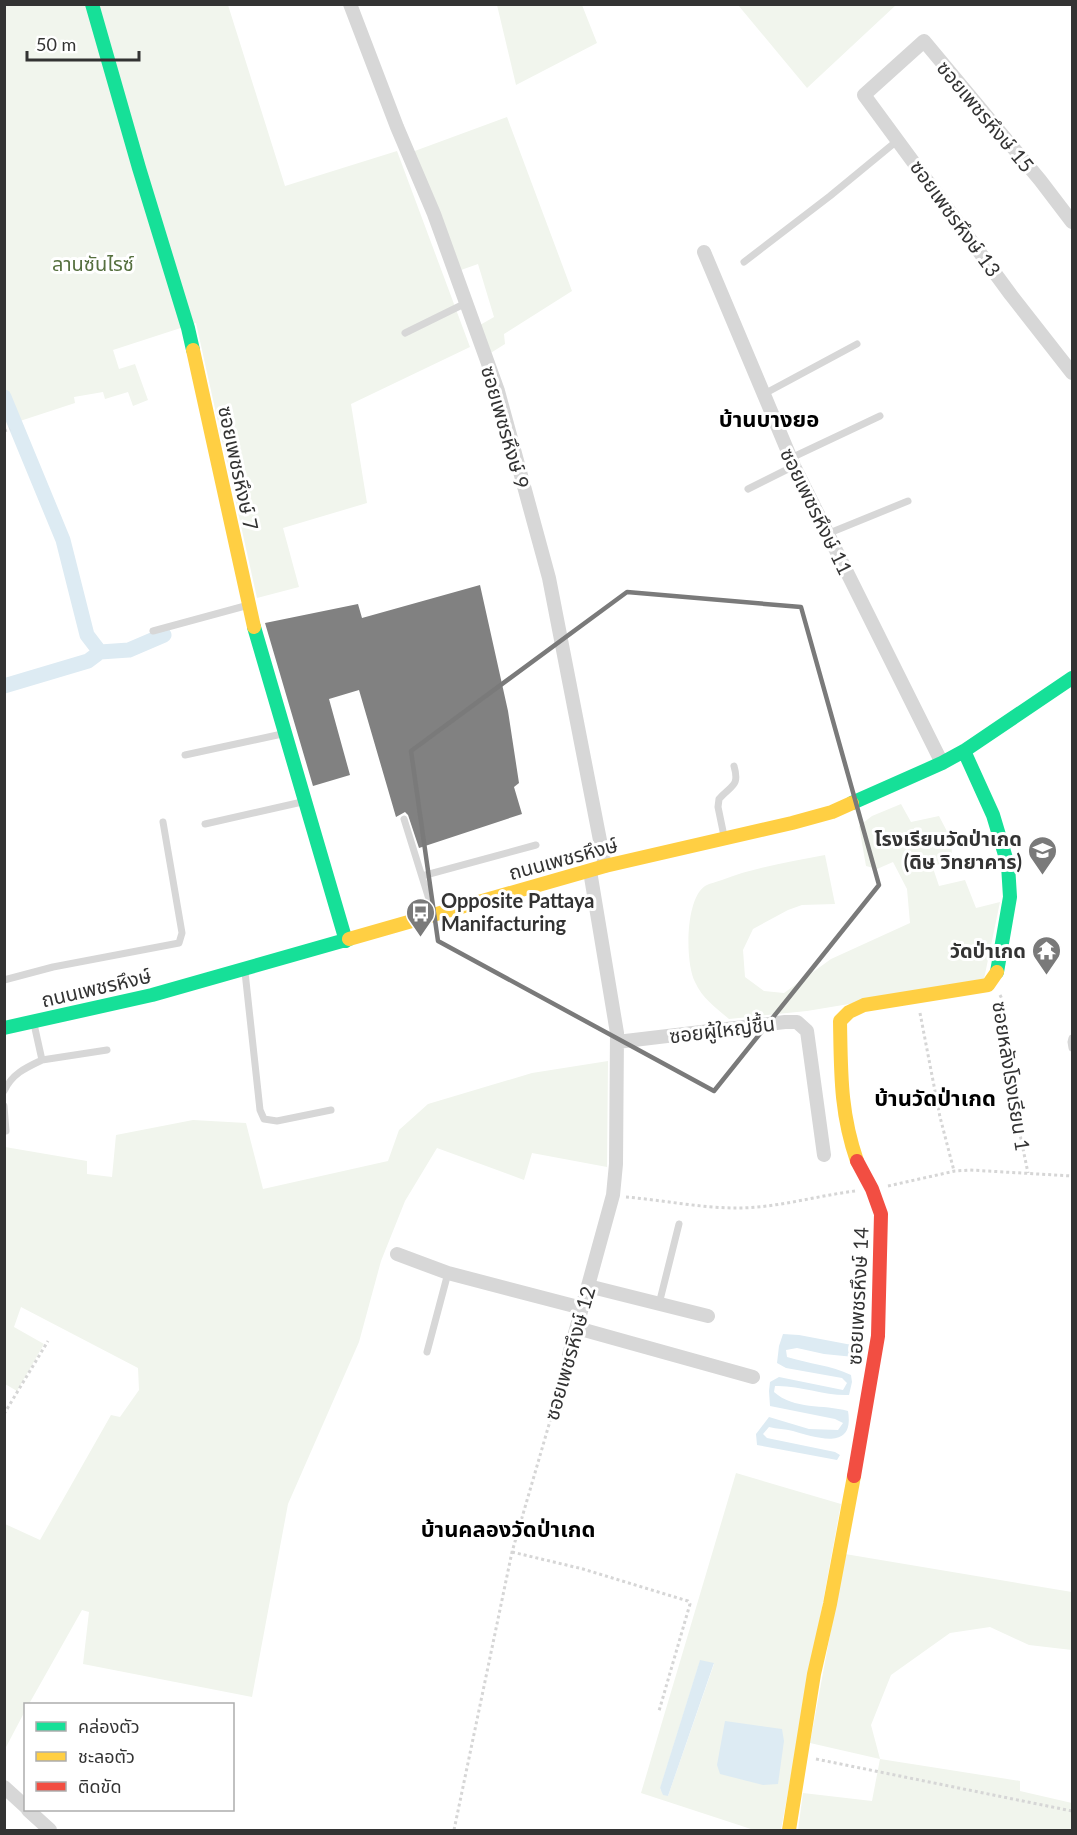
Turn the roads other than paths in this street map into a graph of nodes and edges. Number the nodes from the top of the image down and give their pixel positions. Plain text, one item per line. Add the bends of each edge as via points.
1 (92, 4) edge
2 (350, 4) edge
3 (894, 68) joint
4 (898, 140) junction
5 (1072, 222) edge
6 (704, 252) dead end
7 (744, 262) dead end
8 (466, 303) junction
9 (405, 333) dead end
10 (858, 344) dead end
11 (1072, 373) edge
12 (764, 394) junction
13 (880, 416) dead end
14 (793, 463) junction
15 (748, 489) dead end
16 (908, 501) dead end
17 (827, 534) junction
18 (248, 606) junction
19 (153, 632) dead end
20 (1072, 678) edge
21 (285, 733) junction
22 (964, 750) junction
23 (185, 755) dead end
24 (942, 763) junction
25 (734, 766) dead end
26 (305, 802) junction
27 (404, 819) dead end
28 (163, 822) dead end
29 (205, 824) dead end
30 (725, 839) junction
31 (536, 845) dead end
32 (605, 866) junction
33 (590, 871) junction
34 (422, 876) junction
35 (434, 915) junction
36 (346, 941) junction
37 (244, 969) junction
38 (4, 980) edge
39 (34, 1021) junction
40 (4, 1028) edge
41 (1072, 1038) edge
42 (617, 1042) junction
43 (1072, 1048) edge
44 (107, 1050) dead end
45 (42, 1060) junction
46 (4, 1091) edge
47 (4, 1106) edge
48 (331, 1110) dead end
49 (6, 1131) edge
50 (824, 1155) dead end
51 (679, 1224) dead end
52 (397, 1254) dead end
53 (448, 1273) junction
54 (588, 1286) junction
55 (659, 1304) junction
56 (582, 1308) junction
57 (708, 1316) dead end
58 (577, 1328) junction
59 (427, 1353) dead end
60 (569, 1354) road end
61 (753, 1377) dead end
62 (4, 1787) edge
63 (24, 1805) edge
64 (30, 1811) edge
65 (50, 1830) edge
66 (789, 1830) edge

1 - 18 street, ซอยเพชรหึงษ์ 7 via 188,328
2 - 8 street, ซอยเพชรหึงษ์ 9
3 - 4 street, ซอยเพชรหึงษ์ 13 via 864,95
3 - 5 street, ซอยเพชรหึงษ์ 15 via 924,41
4 - 7 lane
4 - 11 street, ซอยเพชรหึงษ์ 13
6 - 12 street, ซอยเพชรหึงษ์ 11
8 - 9 lane
8 - 32 street, ซอยเพชรหึงษ์ 9 via 498,391 549,578
10 - 12 lane
12 - 14 street, ซอยเพชรหึงษ์ 11
13 - 14 lane
14 - 15 lane
14 - 17 street, ซอยเพชรหึงษ์ 11
16 - 17 lane
17 - 24 street, ซอยเพชรหึงษ์ 11
18 - 19 lane
18 - 21 street, ซอยเพชรหึงษ์ 7
20 - 22 street, ถนนเพชรหึงษ์
21 - 23 lane
21 - 26 street, ซอยเพชรหึงษ์ 7
22 - 24 street, ถนนเพชรหึงษ์
22 - 66 street, ซอยเพชรหึงษ์ 14 via 1001,833 1010,884 997,972 988,985 856,1007 840,1021 841,1096 856,1160 881,1214 878,1336 814,1674
24 - 30 street, ถนนเพชรหึงษ์ via 832,812
25 - 30 lane via 736,782 719,799 718,807
26 - 29 lane
26 - 36 street, ซอยเพชรหึงษ์ 7
27 - 34 lane
28 - 38 lane via 182,933 179,943
30 - 32 street, ถนนเพชรหึงษ์
31 - 34 lane
32 - 33 street, ถนนเพชรหึงษ์
33 - 35 street, ถนนเพชรหึงษ์
33 - 42 street, ซอยเพชรหึงษ์ 12
34 - 35 lane
35 - 36 street, ถนนเพชรหึงษ์
36 - 37 street, ถนนเพชรหึงษ์
37 - 39 street, ถนนเพชรหึงษ์ via 152,995
37 - 48 lane via 264,1119 277,1121
39 - 40 street, ถนนเพชรหึงษ์
39 - 45 lane
41 - 43 lane
42 - 50 street, ซอยผู้ใหญ่ชื้น via 797,1022 807,1031
42 - 54 street, ซอยเพชรหึงษ์ 12 via 613,1195
44 - 45 lane
45 - 46 lane via 15,1075
47 - 49 lane
51 - 55 lane
52 - 53 street
53 - 56 street
53 - 59 lane
54 - 55 street
54 - 56 street, ซอยเพชรหึงษ์ 12
55 - 57 street
56 - 58 street, ซอยเพชรหึงษ์ 12
58 - 60 street, ซอยเพชรหึงษ์ 12
58 - 61 street
62 - 63 street
64 - 65 street

